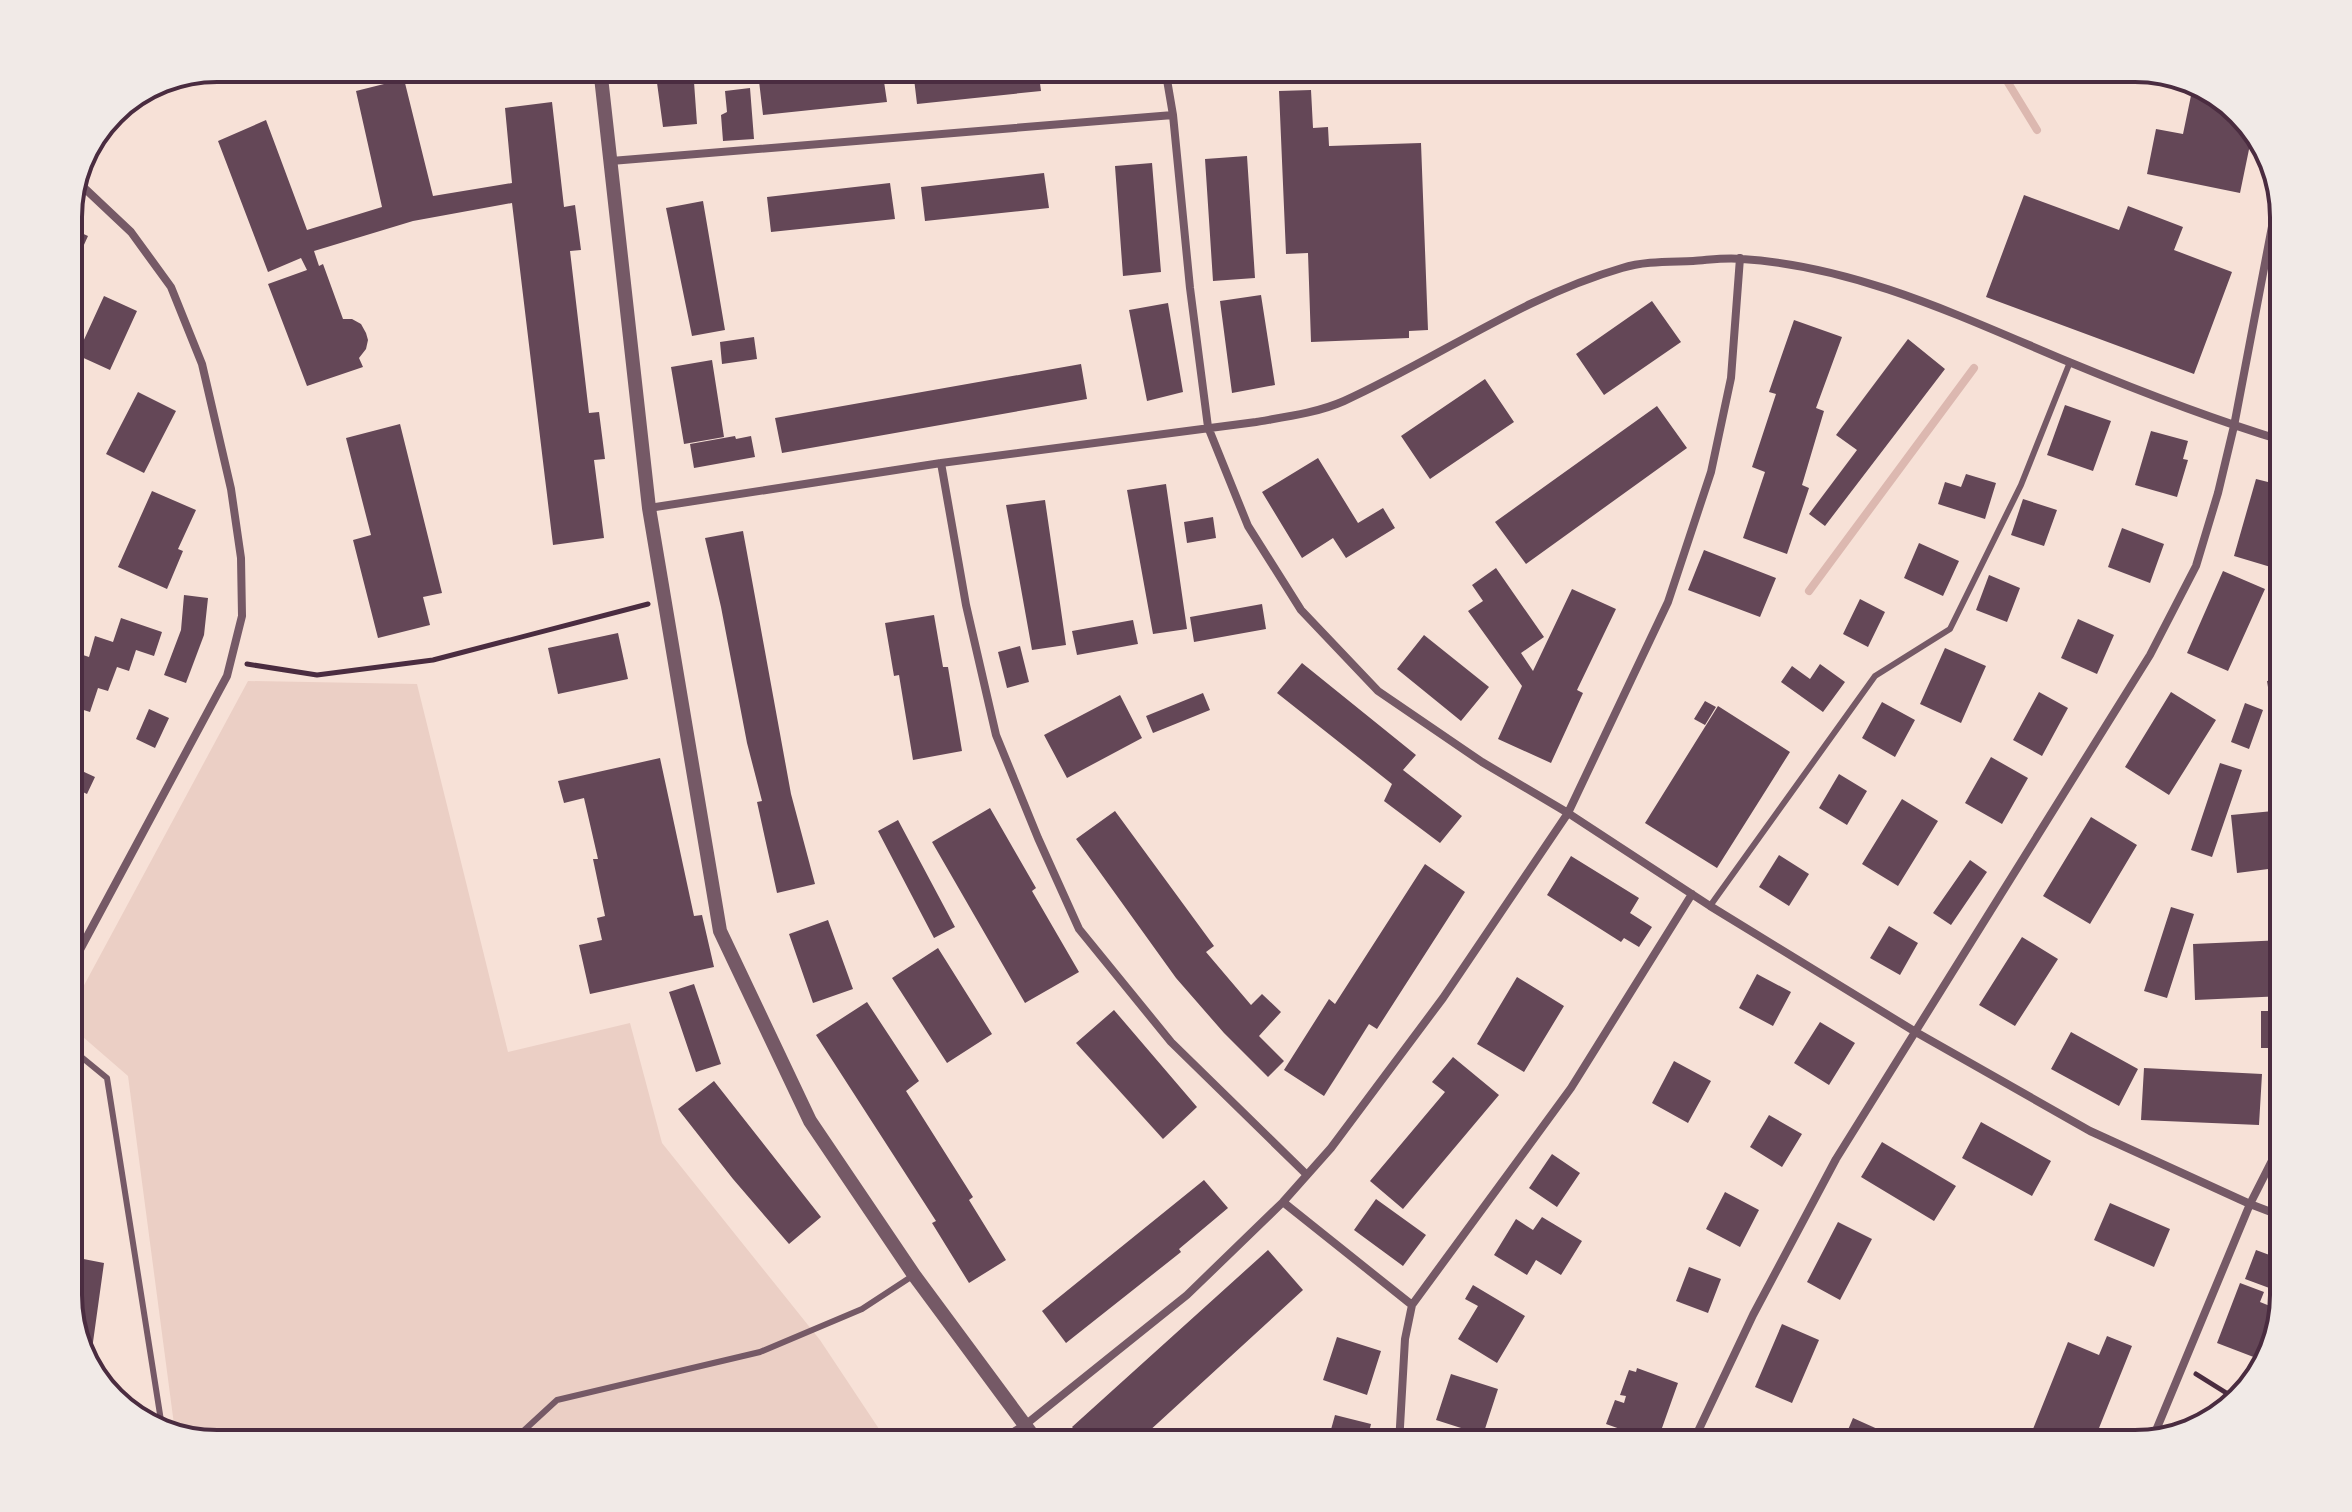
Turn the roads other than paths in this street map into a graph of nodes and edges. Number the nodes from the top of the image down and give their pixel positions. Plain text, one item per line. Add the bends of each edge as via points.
1 (602, 82) edge
2 (1167, 82) edge
3 (1173, 115) junction
4 (611, 161) junction
5 (86, 189) edge
6 (2270, 237) edge
7 (1740, 258) junction
8 (2070, 362) junction
9 (2234, 426) junction
10 (1208, 427) junction
11 (2270, 437) edge
12 (941, 463) junction
13 (649, 508) junction
14 (1568, 813) junction
15 (1692, 894) junction
16 (1710, 906) junction
17 (82, 946) edge
18 (1914, 1031) junction
19 (82, 1057) edge
20 (2270, 1165) edge
21 (1306, 1174) junction
22 (1283, 1202) junction
23 (2250, 1204) junction
24 (2270, 1212) edge
25 (914, 1275) junction
26 (1412, 1305) junction
27 (161, 1418) edge
28 (1025, 1425) junction
29 (2157, 1427) edge
30 (524, 1430) edge
31 (1017, 1430) edge
32 (1029, 1430) edge
33 (1400, 1430) edge
34 (1698, 1430) edge

1 - 4 street
2 - 3 street
3 - 4 street
3 - 10 street
4 - 13 street
5 - 17 street via 131,232 171,287 202,364 231,489 241,558 242,616 227,676
6 - 9 street
7 - 8 street via 1858,280 1949,310
7 - 10 street via 1621,268 1546,296 1342,402 1301,414
7 - 14 street via 1731,378 1711,472 1668,602
8 - 9 street
8 - 16 lane via 2021,485 1950,629 1875,676
9 - 11 street
9 - 18 street via 2196,566 2150,655
10 - 12 street
10 - 14 street via 1248,526 1301,610 1378,691
12 - 13 street
12 - 21 street via 996,735 1079,929 1171,1042
13 - 25 street via 720,931 810,1121
14 - 15 street
14 - 21 street via 1443,998
15 - 16 street
15 - 26 street via 1571,1088
16 - 18 street
18 - 23 street via 2090,1131
18 - 34 street via 1836,1159
19 - 27 lane via 107,1078
20 - 23 street
21 - 22 street
22 - 26 street
22 - 28 street via 1187,1295
23 - 24 street
23 - 29 street
25 - 28 street
25 - 30 lane via 862,1309 760,1352 557,1400
26 - 33 street
28 - 31 street
28 - 32 street

